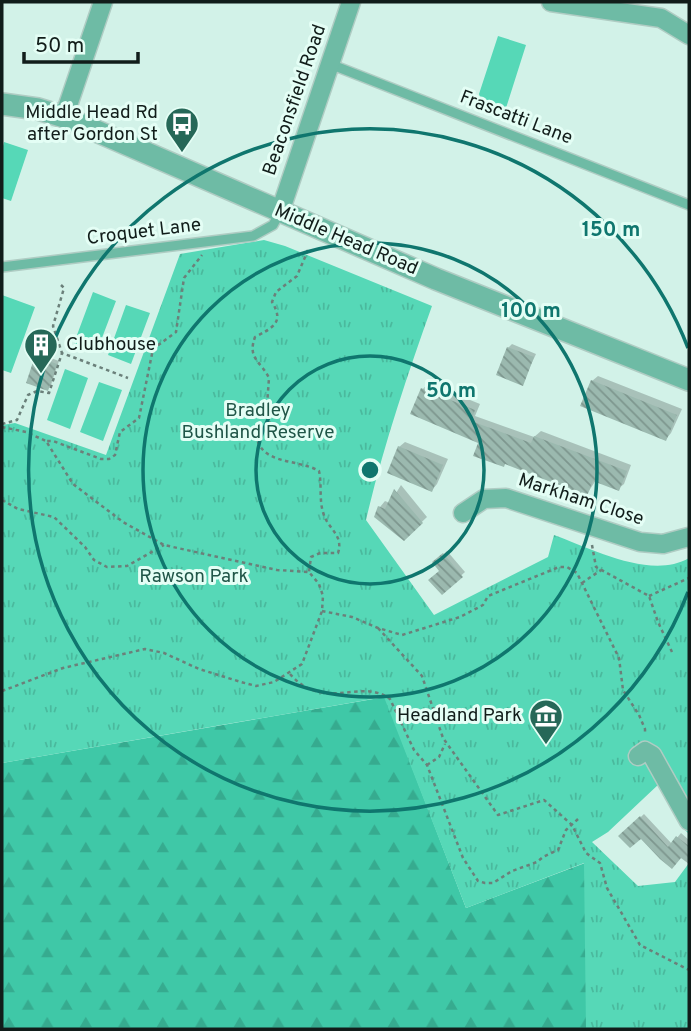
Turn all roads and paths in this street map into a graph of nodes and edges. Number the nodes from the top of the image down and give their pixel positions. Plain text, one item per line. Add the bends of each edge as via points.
1 (103, 2) edge
2 (351, 2) edge
3 (551, 2) edge
4 (689, 35) edge
5 (330, 64) junction
6 (2, 104) edge
7 (64, 117) junction
8 (689, 205) edge
9 (279, 212) junction
10 (205, 242) junction
11 (308, 250) dead end
12 (2, 267) edge
13 (61, 285) dead end
14 (62, 353) junction
15 (128, 378) dead end
16 (689, 380) edge
17 (2, 425) edge
18 (46, 441) junction
19 (2, 500) edge
20 (463, 513) dead end
21 (588, 525) junction
22 (689, 537) edge
23 (164, 545) junction
24 (601, 570) junction
25 (309, 572) junction
26 (689, 578) edge
27 (582, 583) junction
28 (649, 596) junction
29 (322, 611) junction
30 (378, 628) junction
31 (672, 652) dead end
32 (290, 674) junction
33 (2, 691) edge
34 (446, 742) junction
35 (641, 753) joint
36 (427, 765) junction
37 (578, 819) dead end
38 (689, 821) edge
39 (572, 825) junction
40 (689, 970) edge

1 - 7 street
2 - 5 street, Beaconsfield Road
3 - 4 street via 661,18
5 - 8 lane, Frascatti Lane
5 - 9 street, Beaconsfield Road
6 - 7 street, Middle Head Road
7 - 9 street, Middle Head Road
9 - 10 lane, Croquet Lane via 272,225 253,236
9 - 16 street, Middle Head Road
10 - 12 lane, Croquet Lane
10 - 18 path via 184,278 176,332 153,348 139,418 120,432 115,455 100,459
11 - 25 path via 297,276 275,292 272,302 277,320 272,329 255,337 251,348 269,378 271,417 268,426 256,432 257,442 280,460 319,471 322,510 341,544 338,553 311,557
13 - 14 path via 64,288 53,326
14 - 15 path
14 - 17 path via 49,393 28,395 17,420
17 - 18 path
18 - 23 path via 73,484 123,522
19 - 23 path via 18,509 54,517 107,567 127,566
20 - 21 street, Markham Close via 484,499 506,498
21 - 22 street, Markham Close via 640,542 663,544
21 - 24 path via 596,567
23 - 25 path via 278,570
24 - 27 path
24 - 28 path
25 - 29 path via 319,584
26 - 28 path
27 - 30 path via 577,573 559,567 488,596 460,617 402,635
27 - 35 path via 619,658 623,690 645,729
28 - 31 path
29 - 30 path
29 - 32 path via 302,664
30 - 34 path via 422,676
32 - 33 path via 256,686 145,649 63,668
32 - 36 path via 315,691 385,695
34 - 36 path via 439,757
34 - 39 path via 498,815 544,800
35 - 38 street via 652,755
36 - 39 path via 463,858 478,881 493,883 558,850
37 - 39 path
39 - 40 path via 586,853 600,863 607,888 640,945

